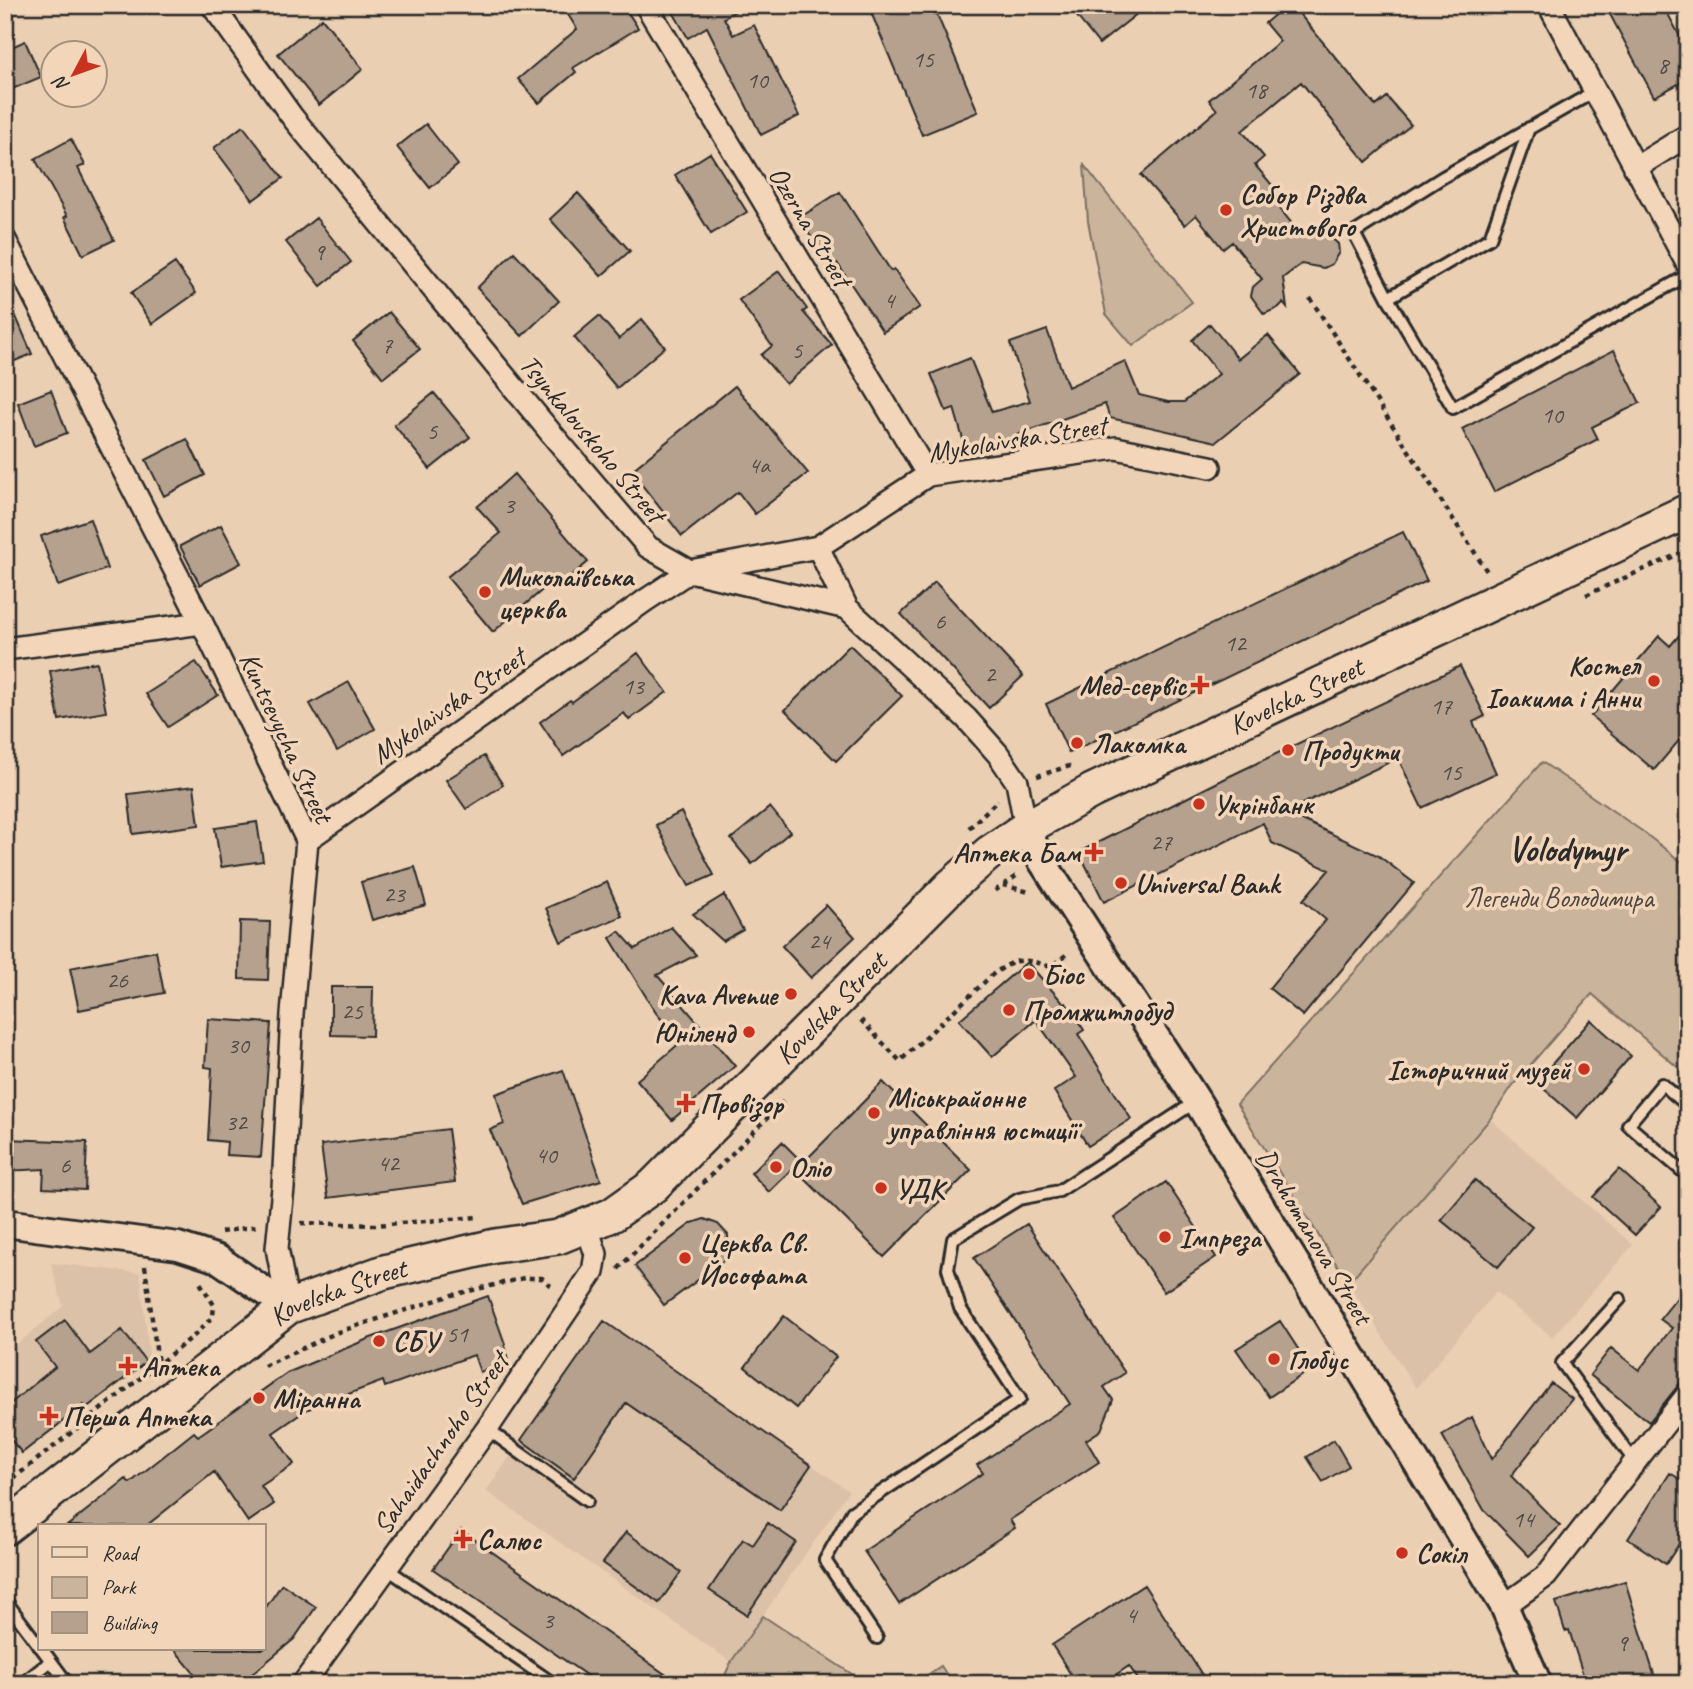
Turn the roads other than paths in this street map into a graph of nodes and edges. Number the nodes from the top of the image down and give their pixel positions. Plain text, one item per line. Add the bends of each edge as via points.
1 (212, 5) edge
2 (646, 5) edge
3 (1549, 5) edge
4 (1594, 92) junction
5 (1529, 128) junction
6 (1688, 135) edge
7 (1635, 168) junction
8 (5, 240) edge
9 (1688, 265) edge
10 (1688, 275) edge
11 (1388, 298) junction
12 (1210, 467) dead end
13 (928, 475) junction
14 (1688, 511) edge
15 (818, 547) junction
16 (690, 571) junction
17 (847, 608) junction
18 (202, 622) junction
19 (5, 649) edge
20 (1026, 828) junction
21 (307, 839) junction
22 (1197, 1101) junction
23 (1688, 1106) edge
24 (1688, 1176) edge
25 (5, 1223) edge
26 (586, 1225) junction
27 (1620, 1299) dead end
28 (288, 1307) junction
29 (1688, 1394) edge
30 (487, 1429) junction
31 (1635, 1462) junction
32 (587, 1501) dead end
33 (5, 1528) edge
34 (386, 1568) junction
35 (5, 1600) edge
36 (1504, 1606) junction
37 (877, 1638) dead end
38 (38, 1644) edge
39 (43, 1650) edge
40 (51, 1661) junction
41 (22, 1684) edge
42 (68, 1684) edge
43 (303, 1684) edge
44 (554, 1684) edge
45 (1538, 1684) edge

1 - 16 street, Tsynkalovskoho Street via 293,118 551,433 648,547
2 - 13 street, Ozerna Street
3 - 4 street
4 - 5 lane
4 - 7 street
5 - 11 lane via 1490,238
5 - 11 lane via 1354,233
6 - 7 street
7 - 9 street
8 - 18 street, Kuntsevycha Street
10 - 11 lane via 1453,408
12 - 13 street, Mykolaivska Street via 1116,448
13 - 15 street, Mykolaivska Street
14 - 20 main road, Kovelska Street via 1092,791
15 - 16 street, Mykolaivska Street
15 - 17 street
16 - 17 street, Tsynkalovskoho Street
16 - 21 street, Mykolaivska Street
17 - 20 street, Tsynkalovskoho Street via 966,718 998,754 1017,782
18 - 19 street
18 - 21 street, Kuntsevycha Street
20 - 22 street, Drahomanova Street via 1040,859
20 - 26 main road, Kovelska Street via 952,885 653,1186 612,1215
21 - 28 street, Kuntsevycha Street via 277,1248
22 - 36 street, Drahomanova Street
22 - 37 lane via 1059,1191 1019,1199 953,1239 948,1269 960,1308 1020,1399 852,1512 825,1560
23 - 24 lane via 1662,1084 1628,1125
25 - 28 street via 178,1246 218,1259
26 - 28 main road, Kovelska Street via 558,1237 495,1246 384,1272
26 - 30 street, Sahaidachnoho Street via 596,1254 593,1272
27 - 31 lane via 1562,1363
28 - 33 main road, Kovelska Street
29 - 31 street
30 - 32 lane
30 - 34 street, Sahaidachnoho Street
31 - 36 street via 1546,1576
34 - 43 street, Sahaidachnoho Street
34 - 44 lane
35 - 38 lane
36 - 45 street, Drahomanova Street
39 - 40 lane
40 - 41 lane
40 - 42 lane

